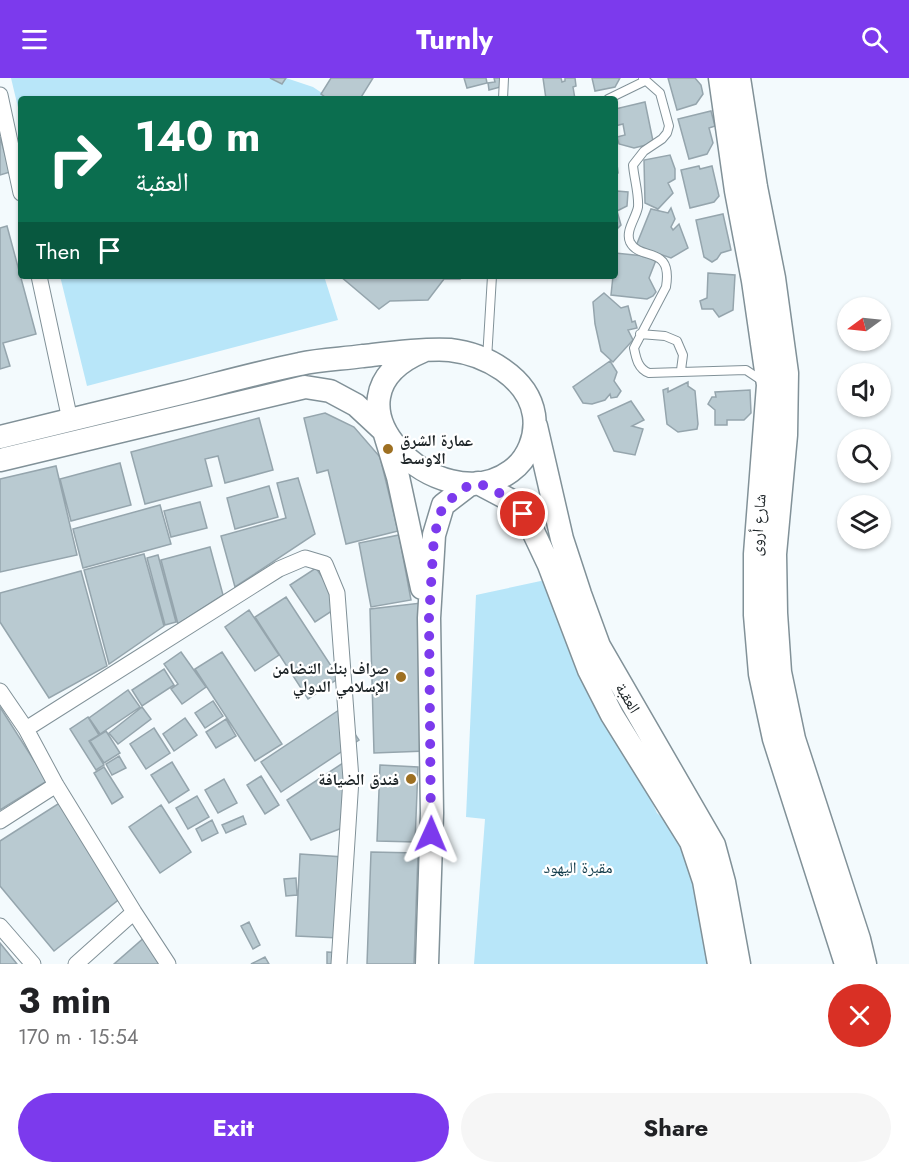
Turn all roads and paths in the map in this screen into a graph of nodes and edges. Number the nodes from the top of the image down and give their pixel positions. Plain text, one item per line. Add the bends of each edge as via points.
1 (504, 78) edge
2 (720, 78) edge
3 (740, 78) edge
4 (644, 79) edge
5 (0, 95) edge
6 (503, 96) edge
7 (613, 96) edge
8 (18, 179) edge
9 (40, 279) edge
10 (492, 279) edge
11 (640, 334) junction
12 (423, 351) junction
13 (487, 360) junction
14 (681, 370) junction
15 (768, 385) junction
16 (70, 420) junction
17 (535, 422) junction
18 (384, 431) junction
19 (0, 437) edge
20 (0, 460) edge
21 (478, 483) junction
22 (429, 618) junction
23 (0, 691) edge
24 (26, 729) junction
25 (56, 785) junction
26 (0, 821) edge
27 (134, 912) junction
28 (0, 926) edge
29 (33, 964) edge
30 (76, 964) edge
31 (168, 964) edge
32 (339, 964) edge
33 (427, 964) edge
34 (719, 964) edge
35 (739, 964) edge
36 (846, 964) edge
37 (865, 964) edge

1 - 6 lane
2 - 15 main road, شارع أروى
3 - 37 main road, شارع أروى via 787,373 786,435 775,554 780,672 794,739
4 - 7 lane
4 - 11 lane via 660,93 669,126 662,140 644,151 633,165 638,206 629,240 637,249 656,255 668,278
5 - 8 street
9 - 16 street
10 - 13 lane
11 - 14 lane via 677,341 683,355
11 - 14 lane via 634,348 635,358 644,371
12 - 13 main road via 448,350
12 - 16 main road via 303,363
12 - 18 main road via 397,365 383,384 379,408
13 - 17 main road via 506,372 526,394
14 - 15 lane via 746,370
15 - 36 main road, شارع أروى via 755,554 760,674 774,739
16 - 19 main road
17 - 21 main road via 531,445 517,466 495,480
17 - 35 main road, العقبة via 562,539 599,646 714,845
18 - 20 main road via 356,405 330,391 305,387
18 - 21 main road via 401,453 424,471 453,481
18 - 22 main road
21 - 22 main road via 469,485 443,505 434,536
21 - 34 main road, العقبة via 514,502 531,527 607,706 691,842 704,881
22 - 33 main road via 432,813
23 - 24 street
24 - 25 street
24 - 32 street via 279,569 305,558 325,564 337,593 351,779
25 - 26 street
25 - 27 street
27 - 30 street
27 - 31 street
28 - 29 street

